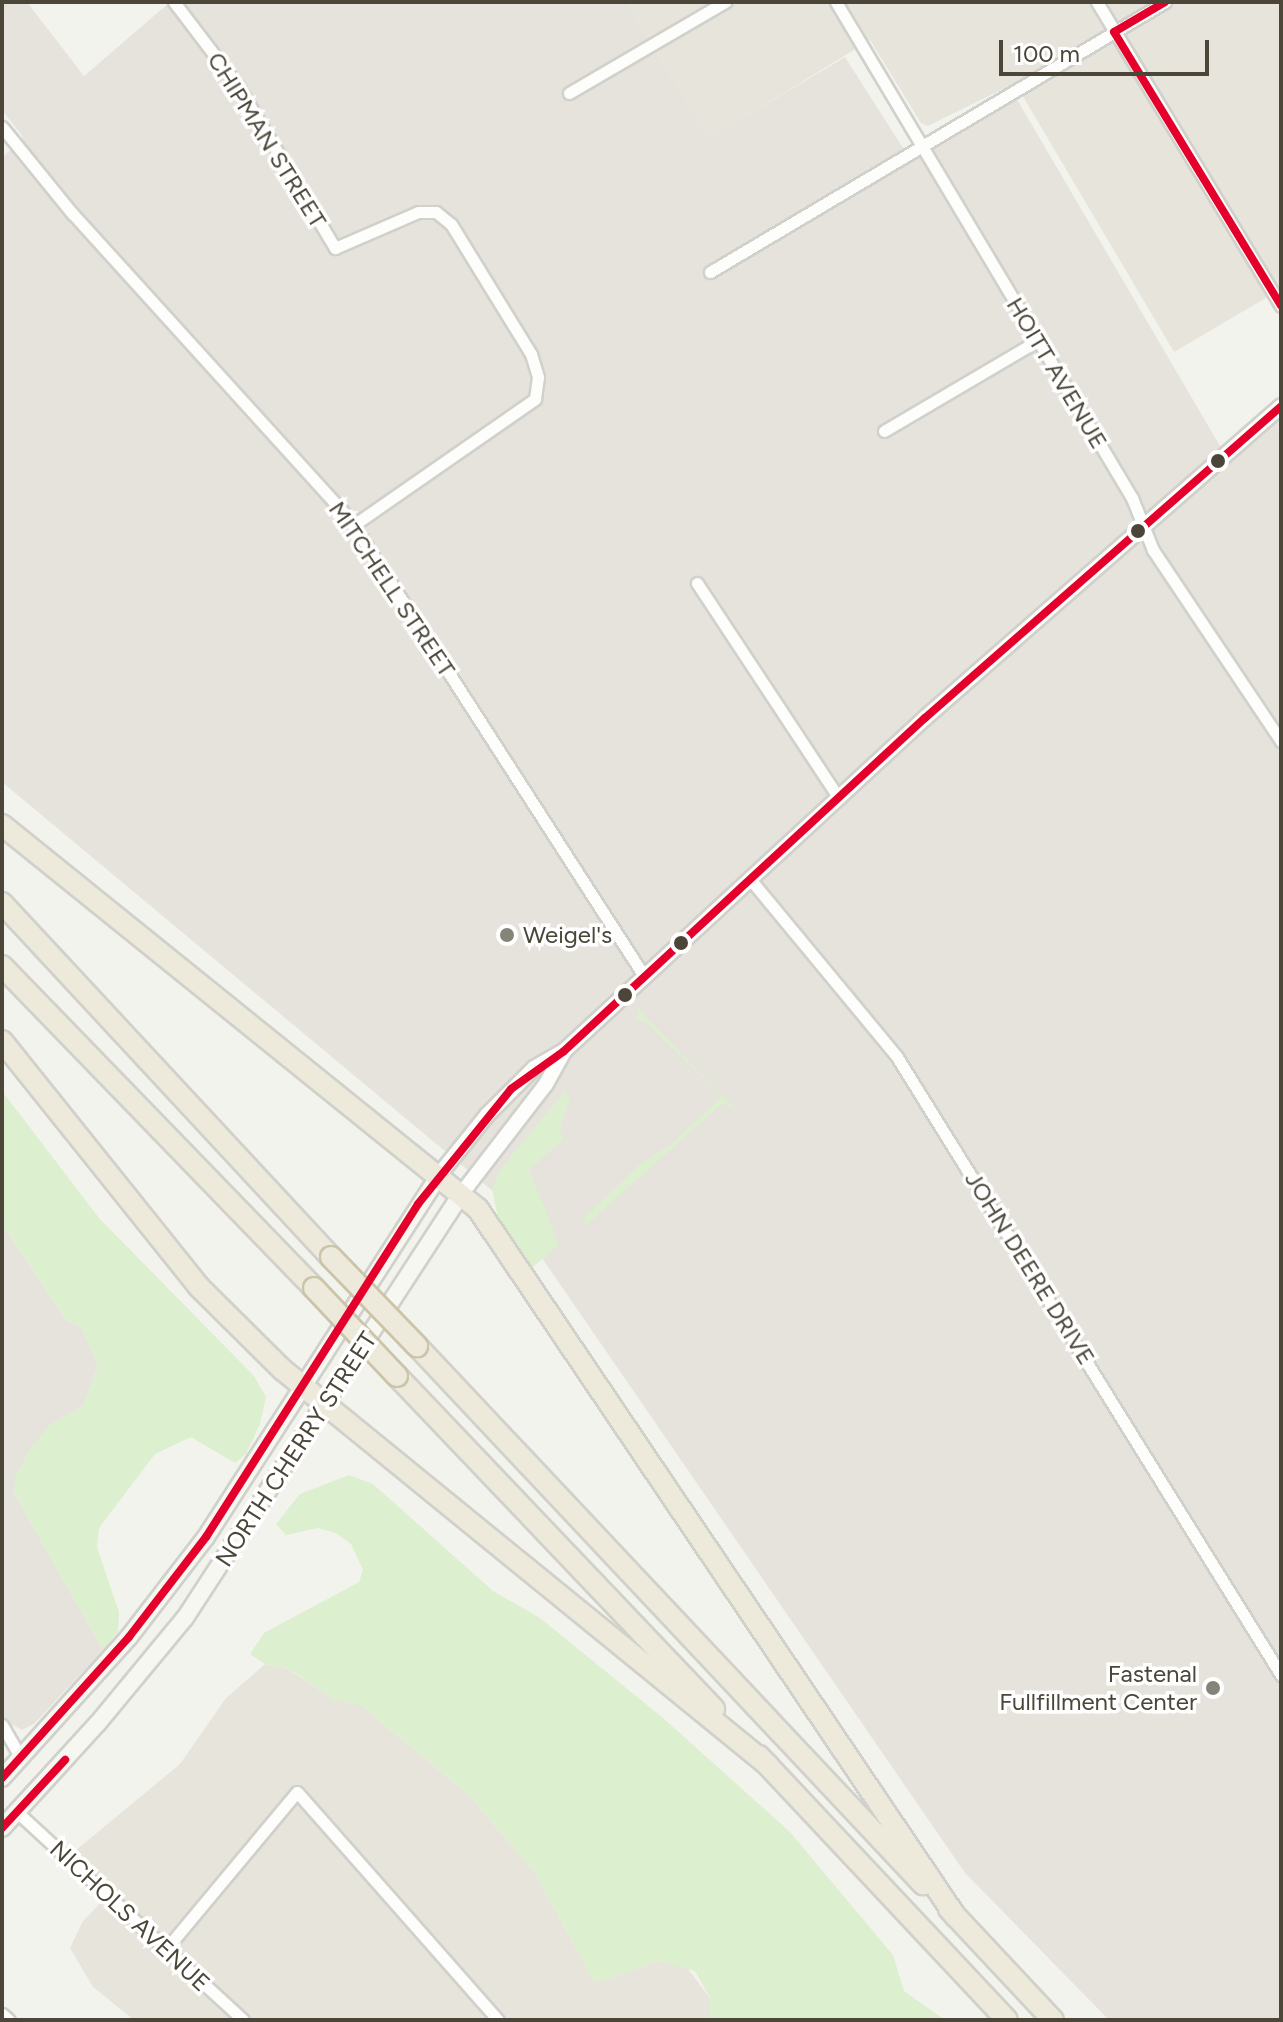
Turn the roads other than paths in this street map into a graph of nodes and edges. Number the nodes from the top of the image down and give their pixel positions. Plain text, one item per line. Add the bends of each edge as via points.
1 (174, 2) edge
2 (725, 2) edge
3 (836, 2) edge
4 (1097, 2) edge
5 (1165, 2) edge
6 (1114, 32) junction
7 (569, 93) dead end
8 (2, 127) edge
9 (921, 144) junction
10 (710, 272) dead end
11 (1281, 306) edge
12 (1037, 341) junction
13 (1281, 406) edge
14 (884, 431) dead end
15 (354, 525) junction
16 (1143, 529) junction
17 (697, 583) dead end
18 (1281, 741) edge
19 (839, 798) junction
20 (2, 825) edge
21 (750, 879) junction
22 (2, 903) edge
23 (2, 966) edge
24 (644, 976) junction
25 (2, 1041) edge
26 (564, 1051) junction
27 (439, 1175) junction
28 (462, 1193) junction
29 (304, 1387) junction
30 (326, 1404) junction
31 (1281, 1675) edge
32 (2, 1725) edge
33 (21, 1758) junction
34 (768, 1765) junction
35 (2, 1778) edge
36 (17, 1812) junction
37 (2, 1828) edge
38 (956, 1917) junction
39 (166, 1949) junction
40 (2, 2014) edge
41 (9, 2020) edge
42 (243, 2020) edge
43 (498, 2020) edge
44 (1007, 2020) edge
45 (1053, 2020) edge

1 - 15 street, CHIPMAN STREET via 238,86 335,248 418,212 436,212 451,224 531,354 538,377 535,399
2 - 7 street
3 - 9 street, HOITT AVENUE
4 - 6 street
5 - 6 street
6 - 9 street
6 - 11 street
8 - 15 street, MITCHELL STREET via 72,213
9 - 10 street
9 - 12 street, HOITT AVENUE
12 - 14 street
12 - 16 street, HOITT AVENUE via 1132,498
13 - 16 street, NORTH CHERRY STREET
15 - 24 street, MITCHELL STREET
16 - 18 street, HOITT AVENUE
16 - 19 street, NORTH CHERRY STREET
17 - 19 street
19 - 21 street, NORTH CHERRY STREET
20 - 27 highway
21 - 24 street, NORTH CHERRY STREET
21 - 31 street, JOHN DEERE DRIVE via 897,1057
22 - 38 highway, bridge via 817,1777
23 - 34 highway, bridge
24 - 26 street, NORTH CHERRY STREET
25 - 29 highway via 199,1287
26 - 27 street, NORTH CHERRY STREET via 511,1089
26 - 28 street, NORTH CHERRY STREET via 546,1084
27 - 28 highway
27 - 29 main road, NORTH CHERRY STREET
28 - 30 main road, NORTH CHERRY STREET
28 - 38 highway via 478,1209
29 - 30 highway
29 - 33 main road, NORTH CHERRY STREET via 174,1580
30 - 34 highway
30 - 36 main road, NORTH CHERRY STREET via 185,1618
32 - 33 street
33 - 35 main road, NORTH CHERRY STREET
34 - 44 highway
36 - 37 main road, NORTH CHERRY STREET
36 - 39 street, NICHOLS AVENUE
38 - 45 highway
39 - 42 street, NICHOLS AVENUE
39 - 43 street via 297,1792
40 - 41 street

